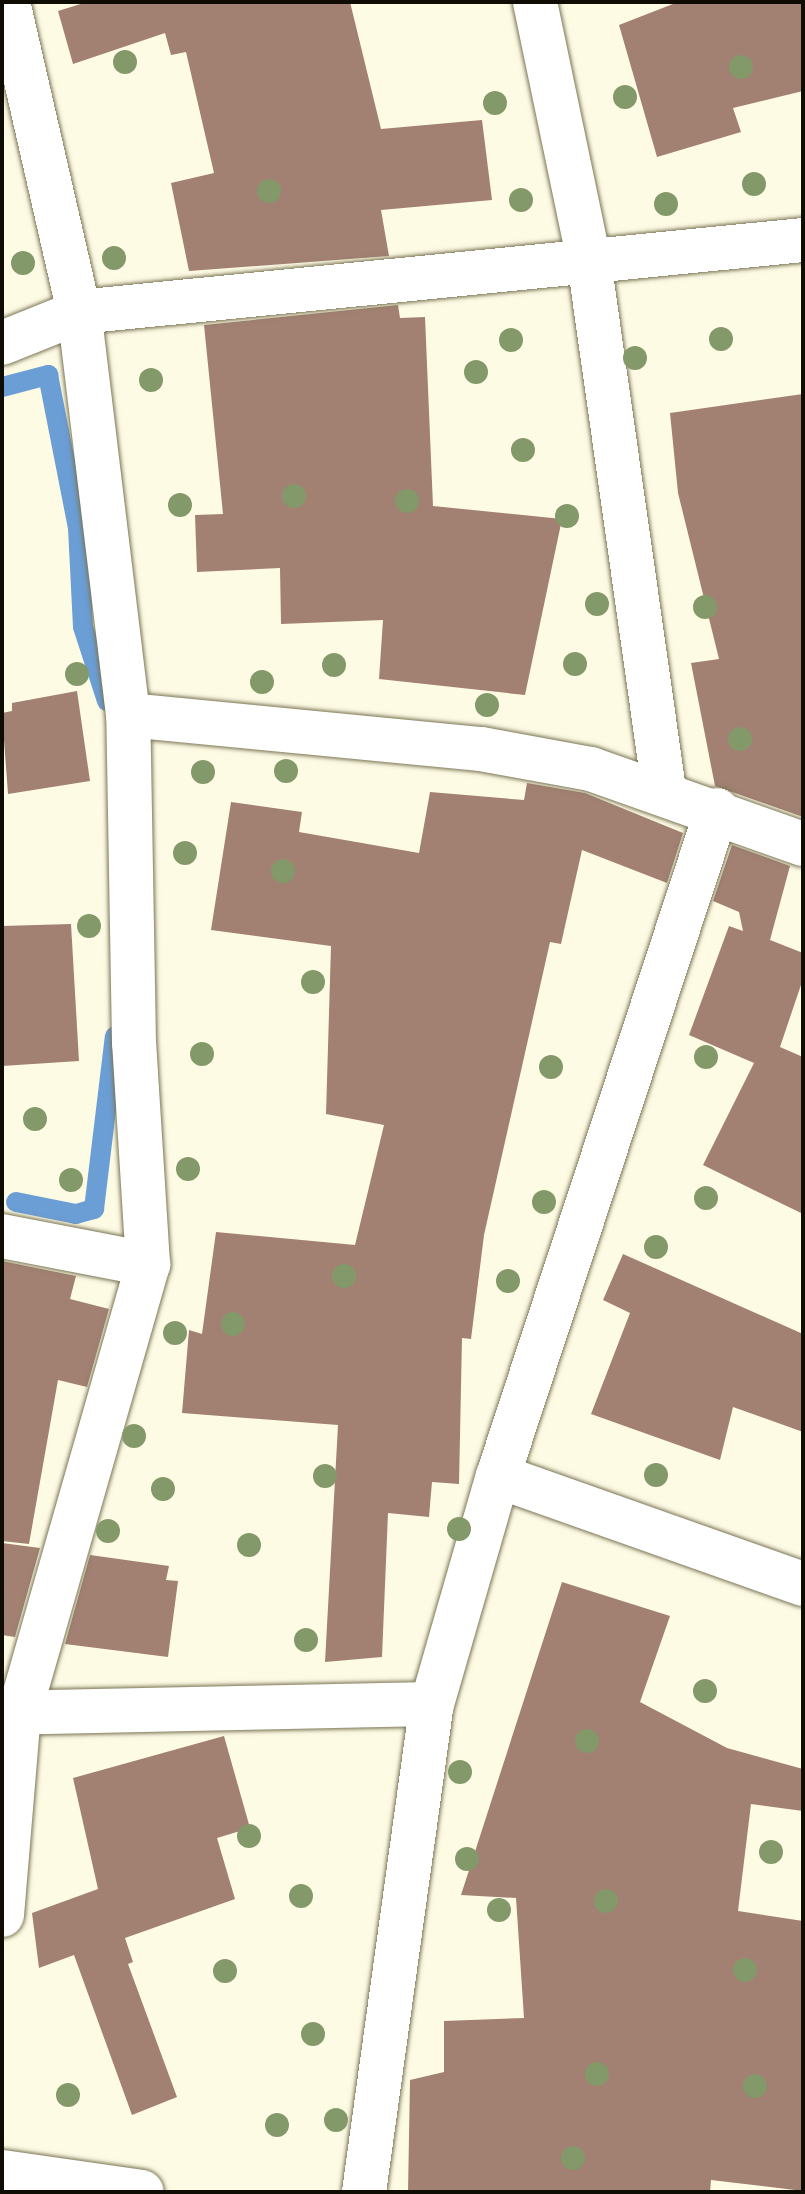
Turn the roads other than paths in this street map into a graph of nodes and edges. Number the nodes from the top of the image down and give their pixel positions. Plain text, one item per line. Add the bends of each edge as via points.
1 (8, 2) edge
2 (535, 2) edge
3 (803, 240) edge
4 (589, 261) junction
5 (79, 312) junction
6 (2, 343) edge
7 (128, 715) junction
8 (664, 790) junction
9 (717, 810) junction
10 (803, 844) edge
11 (2, 1236) edge
12 (148, 1264) junction
13 (498, 1476) junction
14 (803, 1584) edge
15 (432, 1704) junction
16 (10, 1714) edge
17 (2, 1915) edge
18 (2, 2172) edge
19 (114, 2190) edge
20 (364, 2192) edge

1 - 5 street
2 - 4 street
3 - 4 street
4 - 5 street
4 - 8 street
5 - 6 street
5 - 7 street
7 - 8 street via 481,749
7 - 12 street via 134,1043
8 - 9 street
9 - 10 street
9 - 13 street
11 - 12 street
12 - 16 street
13 - 14 street
13 - 15 street
15 - 16 street
15 - 20 street
16 - 17 street
18 - 19 street

